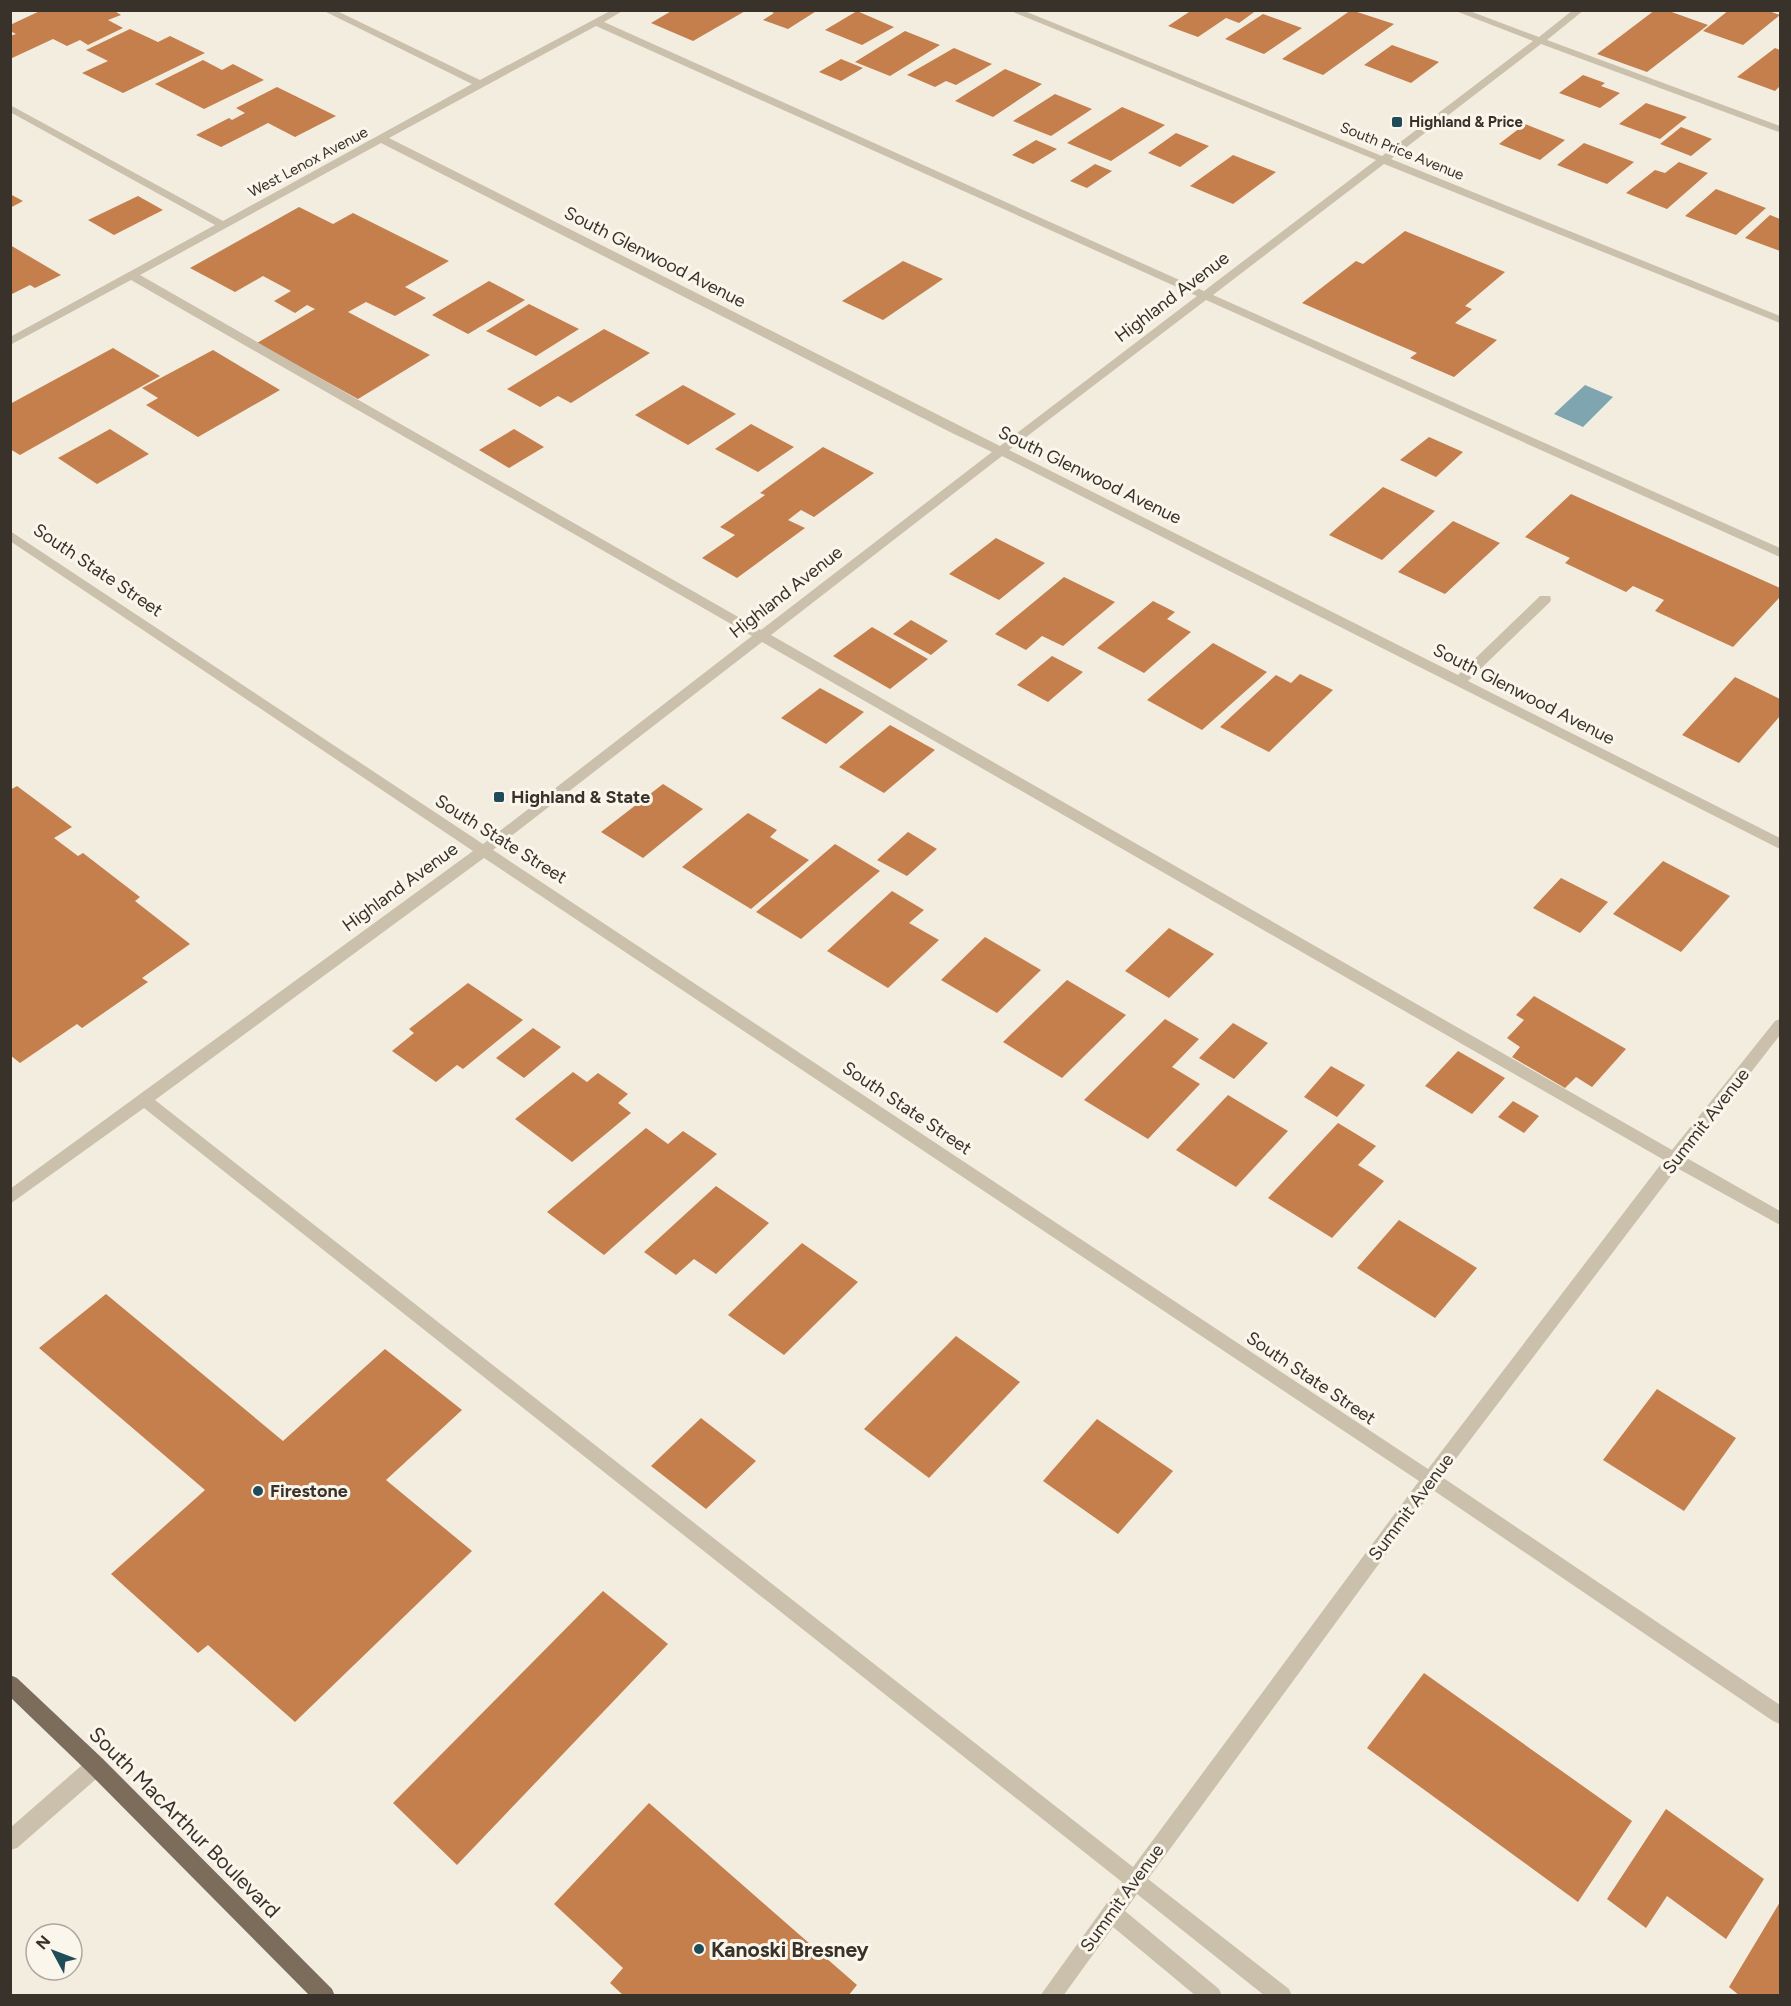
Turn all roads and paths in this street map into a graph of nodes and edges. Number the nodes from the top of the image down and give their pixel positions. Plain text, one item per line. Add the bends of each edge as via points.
1 (326, 10) edge
2 (620, 10) edge
3 (1012, 10) edge
4 (1457, 10) edge
5 (1580, 10) edge
6 (597, 23) junction
7 (1540, 40) junction
8 (480, 84) junction
9 (10, 108) edge
10 (1780, 129) edge
11 (382, 139) junction
12 (1386, 160) junction
13 (223, 225) junction
14 (131, 275) junction
15 (1208, 295) junction
16 (1780, 320) edge
17 (10, 342) edge
18 (1002, 450) junction
19 (10, 535) edge
20 (1780, 552) edge
21 (1545, 599) dead end
22 (761, 635) junction
23 (1460, 681) junction
24 (1780, 844) edge
25 (483, 851) junction
26 (1780, 1025) edge
27 (142, 1099) junction
28 (1675, 1158) junction
29 (10, 1198) edge
30 (1780, 1219) edge
31 (1430, 1480) junction
32 (10, 1684) edge
33 (1780, 1715) edge
34 (96, 1766) junction
35 (10, 1841) edge
36 (1136, 1879) junction
37 (1112, 1913) junction
38 (325, 1995) edge
39 (1050, 1995) edge
40 (1212, 1995) edge
41 (1282, 1995) edge

1 - 8 street
2 - 6 street, West Lenox Avenue
3 - 12 street, South Price Avenue
4 - 7 street
5 - 7 street, Highland Avenue
6 - 8 street, West Lenox Avenue
6 - 15 street
7 - 10 street
7 - 12 street, Highland Avenue
8 - 11 street, West Lenox Avenue
9 - 13 street
11 - 13 street, West Lenox Avenue
11 - 18 street, South Glenwood Avenue
12 - 15 street, Highland Avenue
12 - 16 street, South Price Avenue
13 - 14 street, West Lenox Avenue
14 - 17 street, West Lenox Avenue
14 - 22 street
15 - 18 street, Highland Avenue
15 - 20 street
18 - 22 street, Highland Avenue
18 - 23 street, South Glenwood Avenue
19 - 25 street, South State Street
21 - 23 street
22 - 25 street, Highland Avenue
22 - 28 street
23 - 24 street, South Glenwood Avenue
25 - 27 street, Highland Avenue
25 - 31 street, South State Street
26 - 28 street, Summit Avenue
27 - 29 street, Highland Avenue
27 - 36 street
28 - 30 street
28 - 31 street, Summit Avenue
31 - 33 street, South State Street
31 - 36 street, Summit Avenue
32 - 34 main road, South MacArthur Boulevard
34 - 35 street
34 - 38 main road, South MacArthur Boulevard
36 - 37 street, Summit Avenue
36 - 41 street
37 - 39 street, Summit Avenue
37 - 40 street

